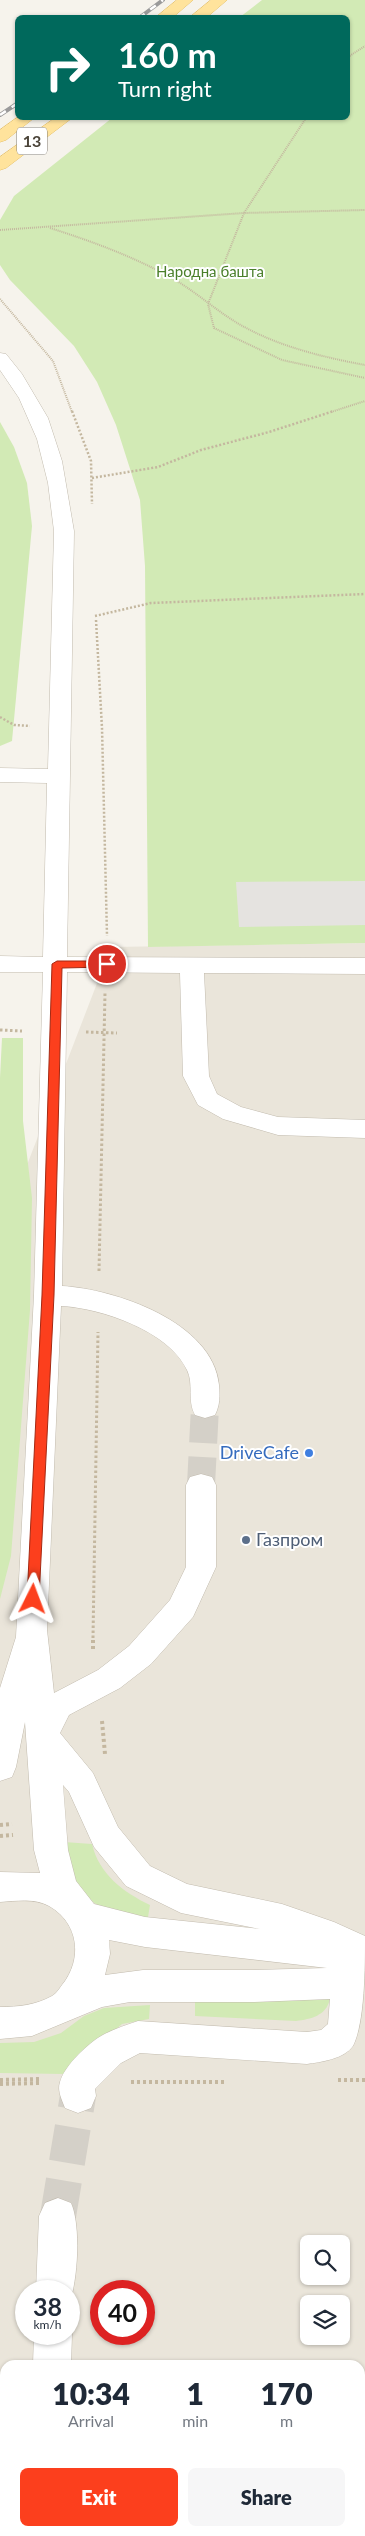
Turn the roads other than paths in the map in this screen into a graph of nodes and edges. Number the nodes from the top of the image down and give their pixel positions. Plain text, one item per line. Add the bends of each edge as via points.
1 (186, 0) edge
2 (220, 0) edge
3 (166, 15) edge
4 (200, 15) edge
5 (23, 120) edge
6 (61, 120) edge
7 (0, 138) edge
8 (0, 165) edge
9 (0, 358) edge
10 (0, 775) edge
11 (58, 776) junction
12 (0, 964) edge
13 (57, 964) junction
14 (192, 965) junction
15 (365, 966) edge
16 (365, 1129) edge
17 (48, 1295) junction
18 (205, 1407) tunnel mouth
19 (201, 1484) tunnel mouth
20 (31, 1630) junction
21 (8, 1699) edge
22 (43, 1735) junction
23 (0, 1767) edge
24 (0, 1887) edge
25 (78, 1910) junction
26 (360, 1968) edge
27 (68, 2004) junction
28 (0, 2023) edge
29 (77, 2089) tunnel mouth
30 (58, 2216) tunnel mouth
31 (55, 2280) edge
32 (53, 2345) edge
33 (52, 2360) edge

1 - 3 main road
2 - 4 main road
5 - 7 main road, 13
6 - 8 main road, 13
9 - 11 street via 16,377 37,416 52,451 60,491 64,531
10 - 11 street
11 - 13 street
12 - 13 street
13 - 14 street
13 - 17 street
14 - 15 street
14 - 16 street via 196,1076 207,1099 232,1113 278,1126
17 - 18 street via 67,1295 122,1310 168,1331 184,1344 200,1366
17 - 20 street
19 - 22 street via 201,1567 193,1588 168,1626 140,1655 109,1679 58,1706
20 - 21 street
20 - 22 street
21 - 23 street
22 - 25 street via 50,1850 61,1886
22 - 26 street via 81,1783 106,1837 138,1876 181,1898 282,1918 322,1933
24 - 25 street via 23,1885 42,1888 55,1893
25 - 26 street via 109,1925
25 - 27 street via 93,1943 94,1961 88,1979
26 - 27 street via 252,1986 152,1985 93,1993
26 - 29 street via 347,2020 337,2040 326,2046 307,2048 138,2037 108,2051
27 - 28 street via 50,2016 31,2022
30 - 31 street
32 - 33 street

